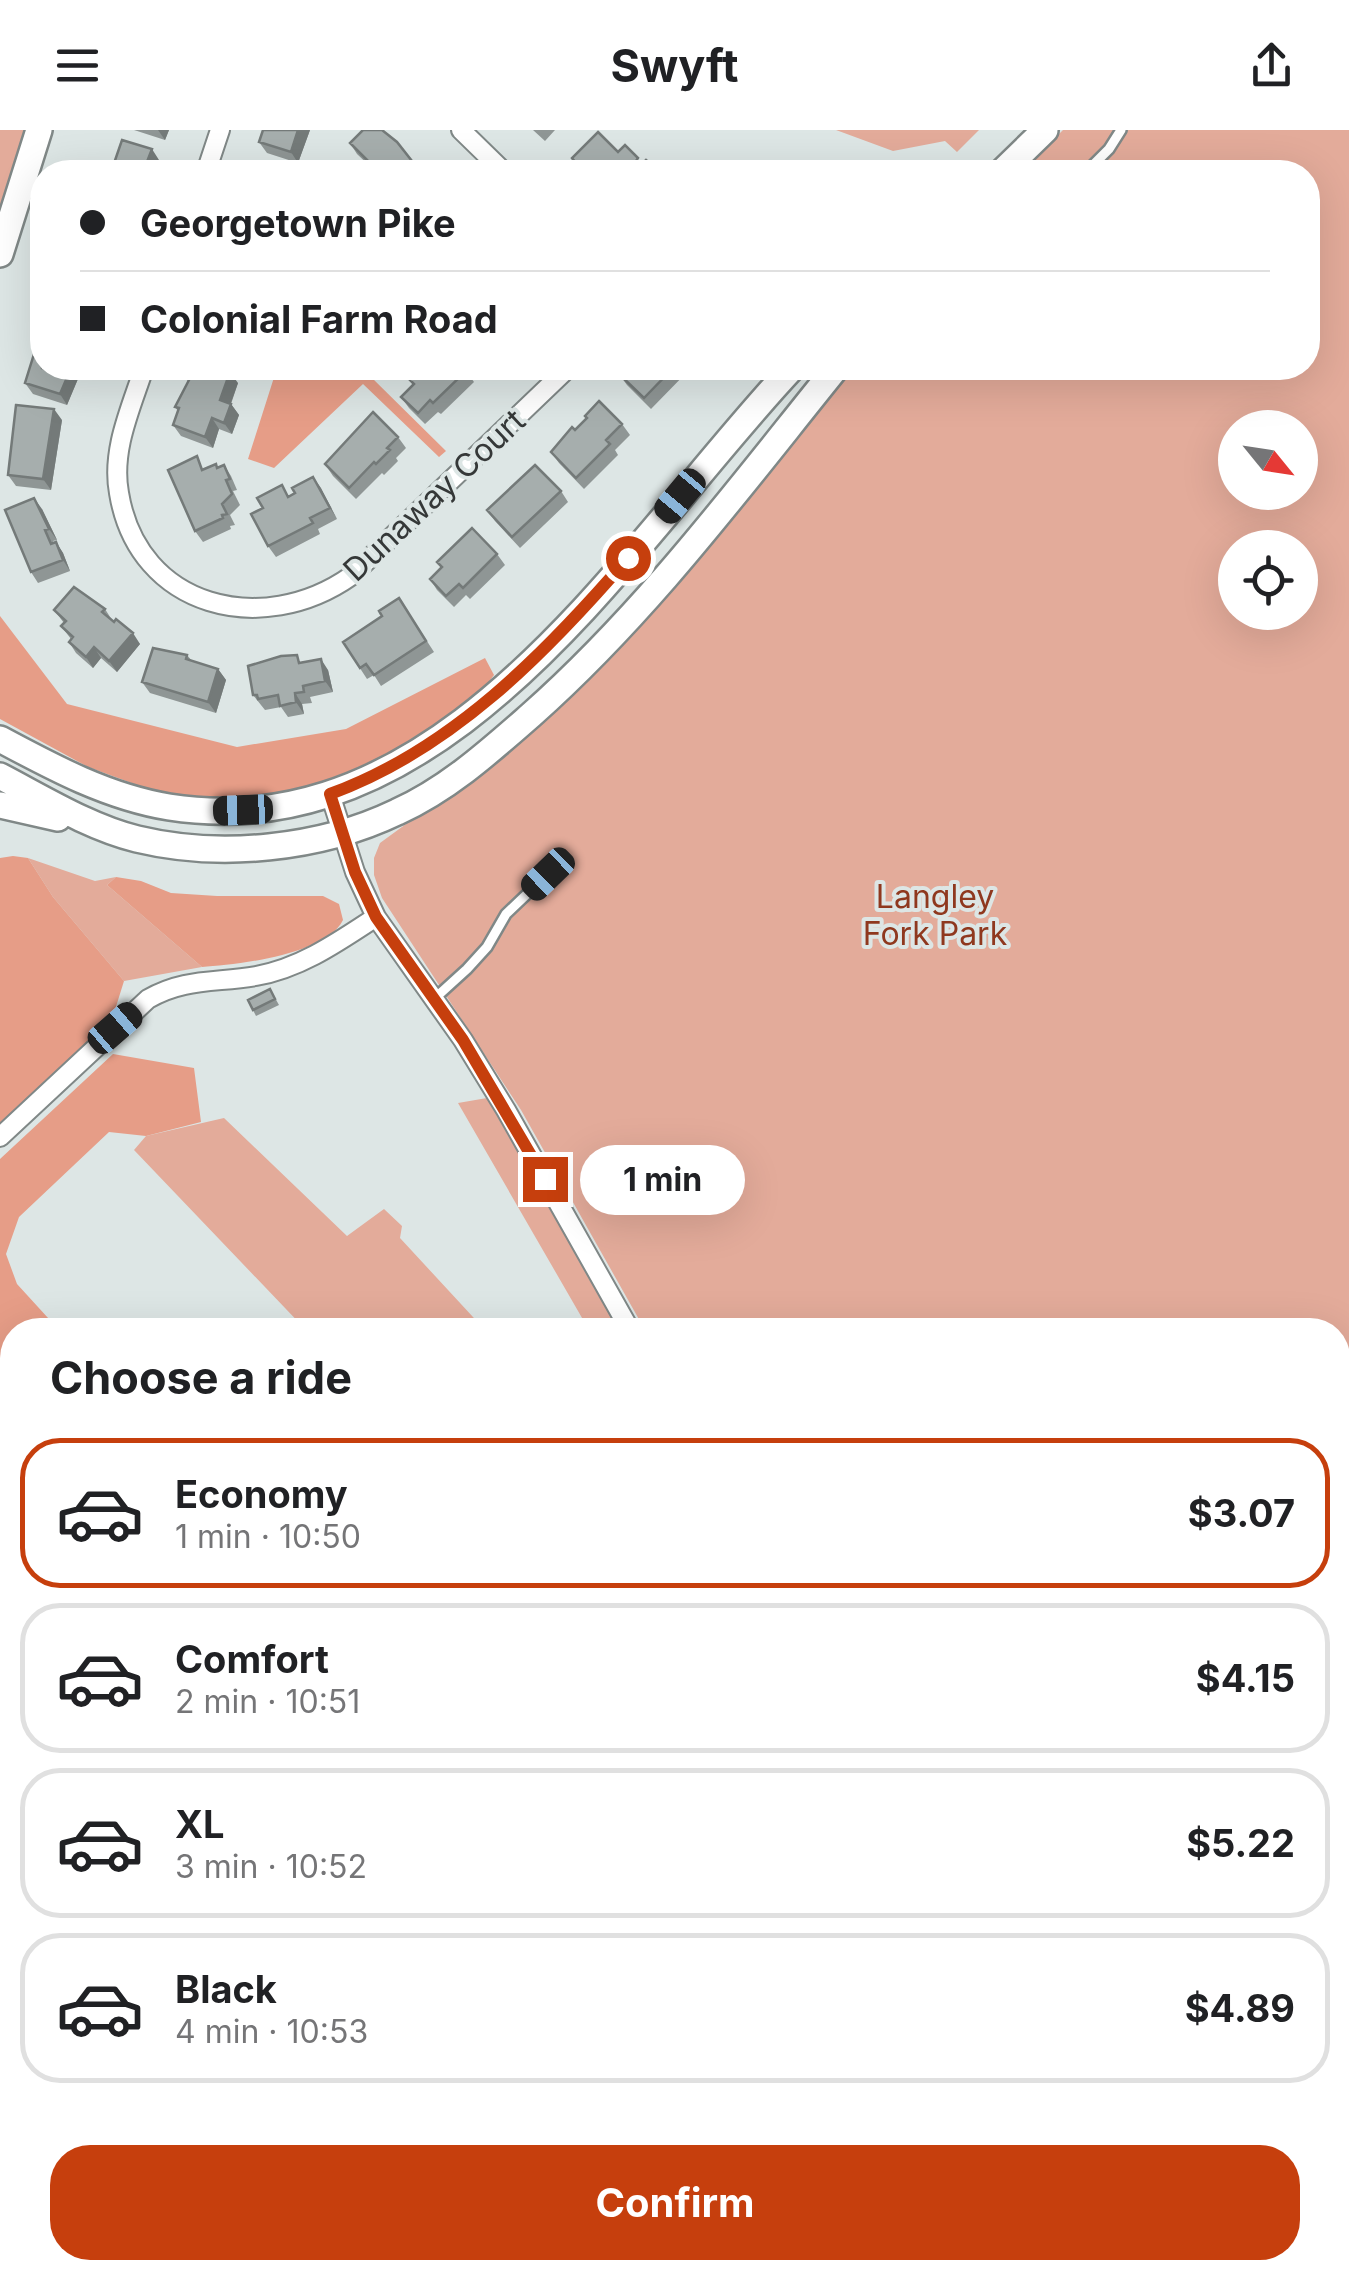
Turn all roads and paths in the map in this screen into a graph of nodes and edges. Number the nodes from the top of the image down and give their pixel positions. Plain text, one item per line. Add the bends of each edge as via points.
1 (40, 130) edge
2 (220, 130) edge
3 (461, 130) edge
4 (1045, 130) edge
5 (1121, 130) edge
6 (30, 160) edge
7 (210, 160) edge
8 (492, 160) edge
9 (1014, 160) edge
10 (1099, 160) edge
11 (30, 161) edge
12 (0, 254) edge
13 (140, 380) edge
14 (555, 380) edge
15 (782, 380) edge
16 (826, 380) edge
17 (0, 739) edge
18 (0, 776) edge
19 (330, 794) junction
20 (0, 806) edge
21 (342, 832) junction
22 (118, 834) junction
23 (548, 874) dead end
24 (376, 917) junction
25 (434, 999) junction
26 (0, 1137) edge
27 (623, 1318) edge

1 - 6 main road
2 - 7 street
3 - 8 street
4 - 9 main road
5 - 10 lane
11 - 12 main road
13 - 14 street, Dunaway Court via 117,468 118,493 135,540 193,595 268,609 293,605 350,576
15 - 19 main road via 594,597 529,662 428,746
16 - 21 main road via 656,592 538,708 440,788 382,820
17 - 19 main road via 97,787 167,806 243,810
18 - 22 main road
19 - 21 street
20 - 22 main road
21 - 22 main road via 228,848
21 - 24 street
23 - 25 lane
24 - 25 street
24 - 26 street via 290,966 171,985 115,1028
25 - 27 street via 506,1110

